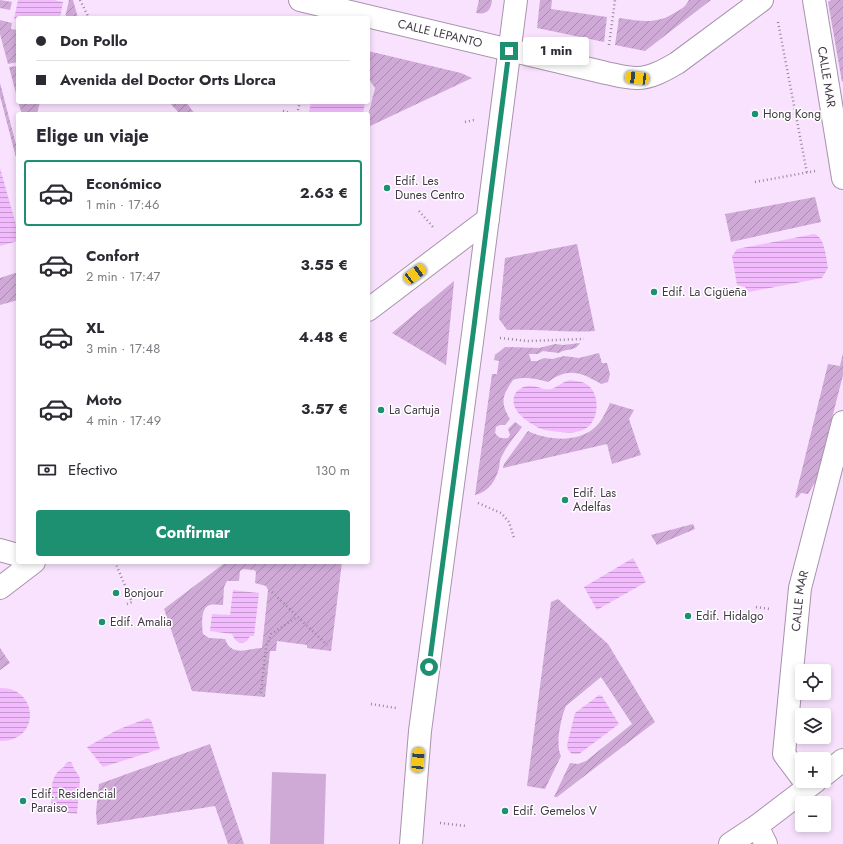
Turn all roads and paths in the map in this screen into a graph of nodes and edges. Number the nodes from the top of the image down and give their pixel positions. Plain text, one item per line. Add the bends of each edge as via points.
1 (80, 0) edge
2 (300, 0) edge
3 (516, 0) edge
4 (615, 0) edge
5 (814, 0) edge
6 (770, 7) edge
7 (88, 16) edge
8 (366, 16) edge
9 (370, 17) edge
10 (509, 51) junction
11 (606, 73) junction
12 (283, 111) dead end
13 (287, 112) edge
14 (471, 120) dead end
15 (465, 122) dead end
16 (814, 172) dead end
17 (807, 173) junction
18 (843, 178) edge
19 (755, 182) dead end
20 (488, 219) junction
21 (370, 308) edge
22 (473, 334) junction
23 (584, 339) dead end
24 (843, 422) edge
25 (474, 502) dead end
26 (514, 538) dead end
27 (0, 550) edge
28 (16, 554) edge
29 (31, 564) edge
30 (116, 564) edge
31 (0, 588) edge
32 (272, 592) dead end
33 (127, 604) dead end
34 (756, 607) dead end
35 (770, 609) dead end
36 (297, 617) junction
37 (327, 645) dead end
38 (261, 693) dead end
39 (843, 760) edge
40 (795, 765) edge
41 (831, 768) edge
42 (804, 788) edge
43 (761, 835) edge
44 (411, 844) edge
45 (730, 844) edge

1 - 7 path
2 - 8 street, CALLE LEPANTO
3 - 10 street
4 - 11 path
5 - 18 street, CALLE MAR
6 - 11 street, CALLE LEPANTO via 663,71 637,78
6 - 17 path
9 - 10 street, CALLE LEPANTO
10 - 11 street, CALLE LEPANTO
10 - 20 street
12 - 13 path
14 - 15 path
16 - 17 path
17 - 19 path
20 - 21 street
20 - 22 street
22 - 23 path via 528,341
22 - 44 street via 420,730
24 - 40 street, CALLE MAR via 800,588 784,754
25 - 26 path via 501,513 509,522
27 - 28 street
29 - 31 street
30 - 33 path via 132,602
32 - 36 path
34 - 35 path
36 - 37 path
36 - 38 path via 271,634 266,648
39 - 41 street
42 - 43 street
43 - 45 street

